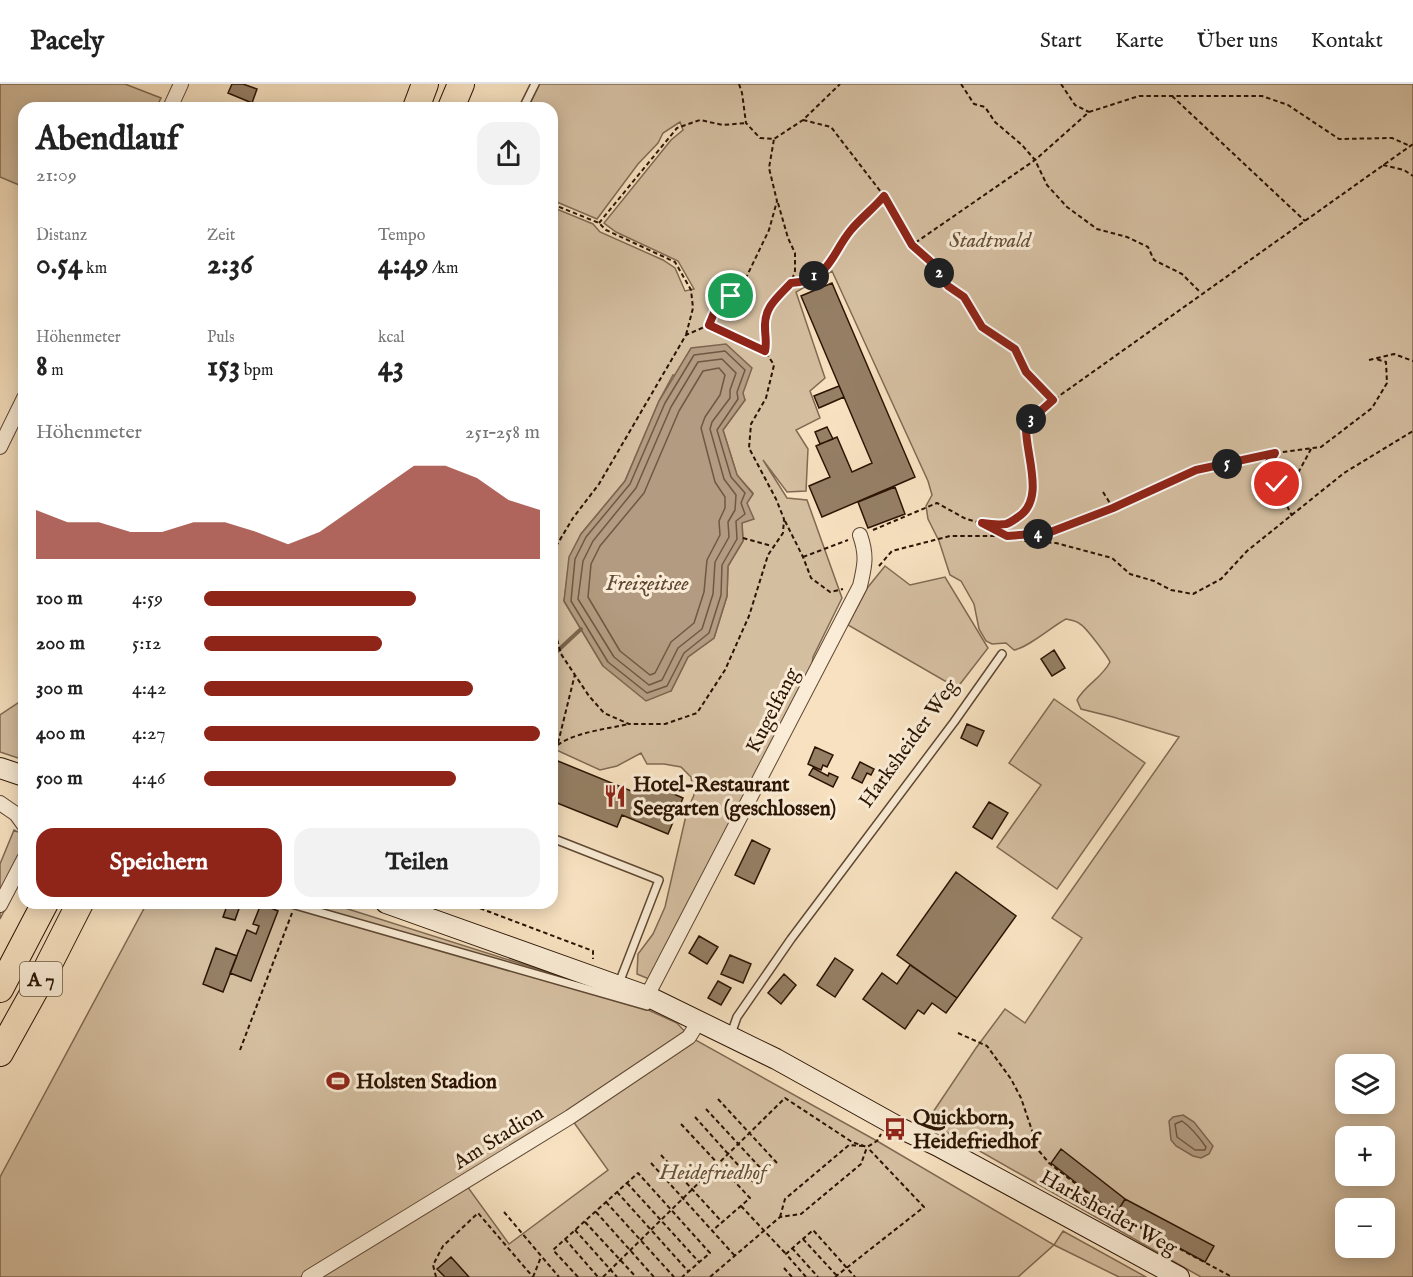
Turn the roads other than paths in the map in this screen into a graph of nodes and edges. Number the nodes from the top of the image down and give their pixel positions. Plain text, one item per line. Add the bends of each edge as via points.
1 (181, 84) edge
2 (425, 84) edge
3 (461, 84) edge
4 (535, 84) edge
5 (173, 102) edge
6 (418, 102) edge
7 (454, 102) edge
8 (526, 102) edge
9 (18, 410) edge
10 (0, 447) edge
11 (865, 533) road end
12 (1002, 654) dead end
13 (0, 768) edge
14 (18, 774) edge
15 (0, 803) edge
16 (18, 817) edge
17 (558, 840) edge
18 (18, 870) edge
19 (0, 905) edge
20 (42, 909) edge
21 (77, 909) edge
22 (308, 909) edge
23 (403, 909) edge
24 (618, 985) junction
25 (0, 989) edge
26 (647, 996) junction
27 (694, 1019) junction
28 (730, 1036) junction
29 (0, 1053) edge
30 (309, 1277) edge
31 (1179, 1277) edge

1 - 5 street
2 - 6 highway
3 - 7 highway
4 - 8 lane
9 - 10 street
11 - 26 street, Kugelfang via 860,586
12 - 28 lane, Harksheider Weg via 784,949 737,1017
13 - 14 main road
15 - 16 street
17 - 24 lane via 659,880
18 - 19 street
20 - 25 highway, A 7
21 - 29 highway, A 7
22 - 27 lane
23 - 24 main road, Harksheider Weg
24 - 26 main road, Harksheider Weg
26 - 27 main road, Harksheider Weg
27 - 28 main road, Harksheider Weg
27 - 30 street, Am Stadion via 689,1037 570,1117
28 - 31 main road, Harksheider Weg

